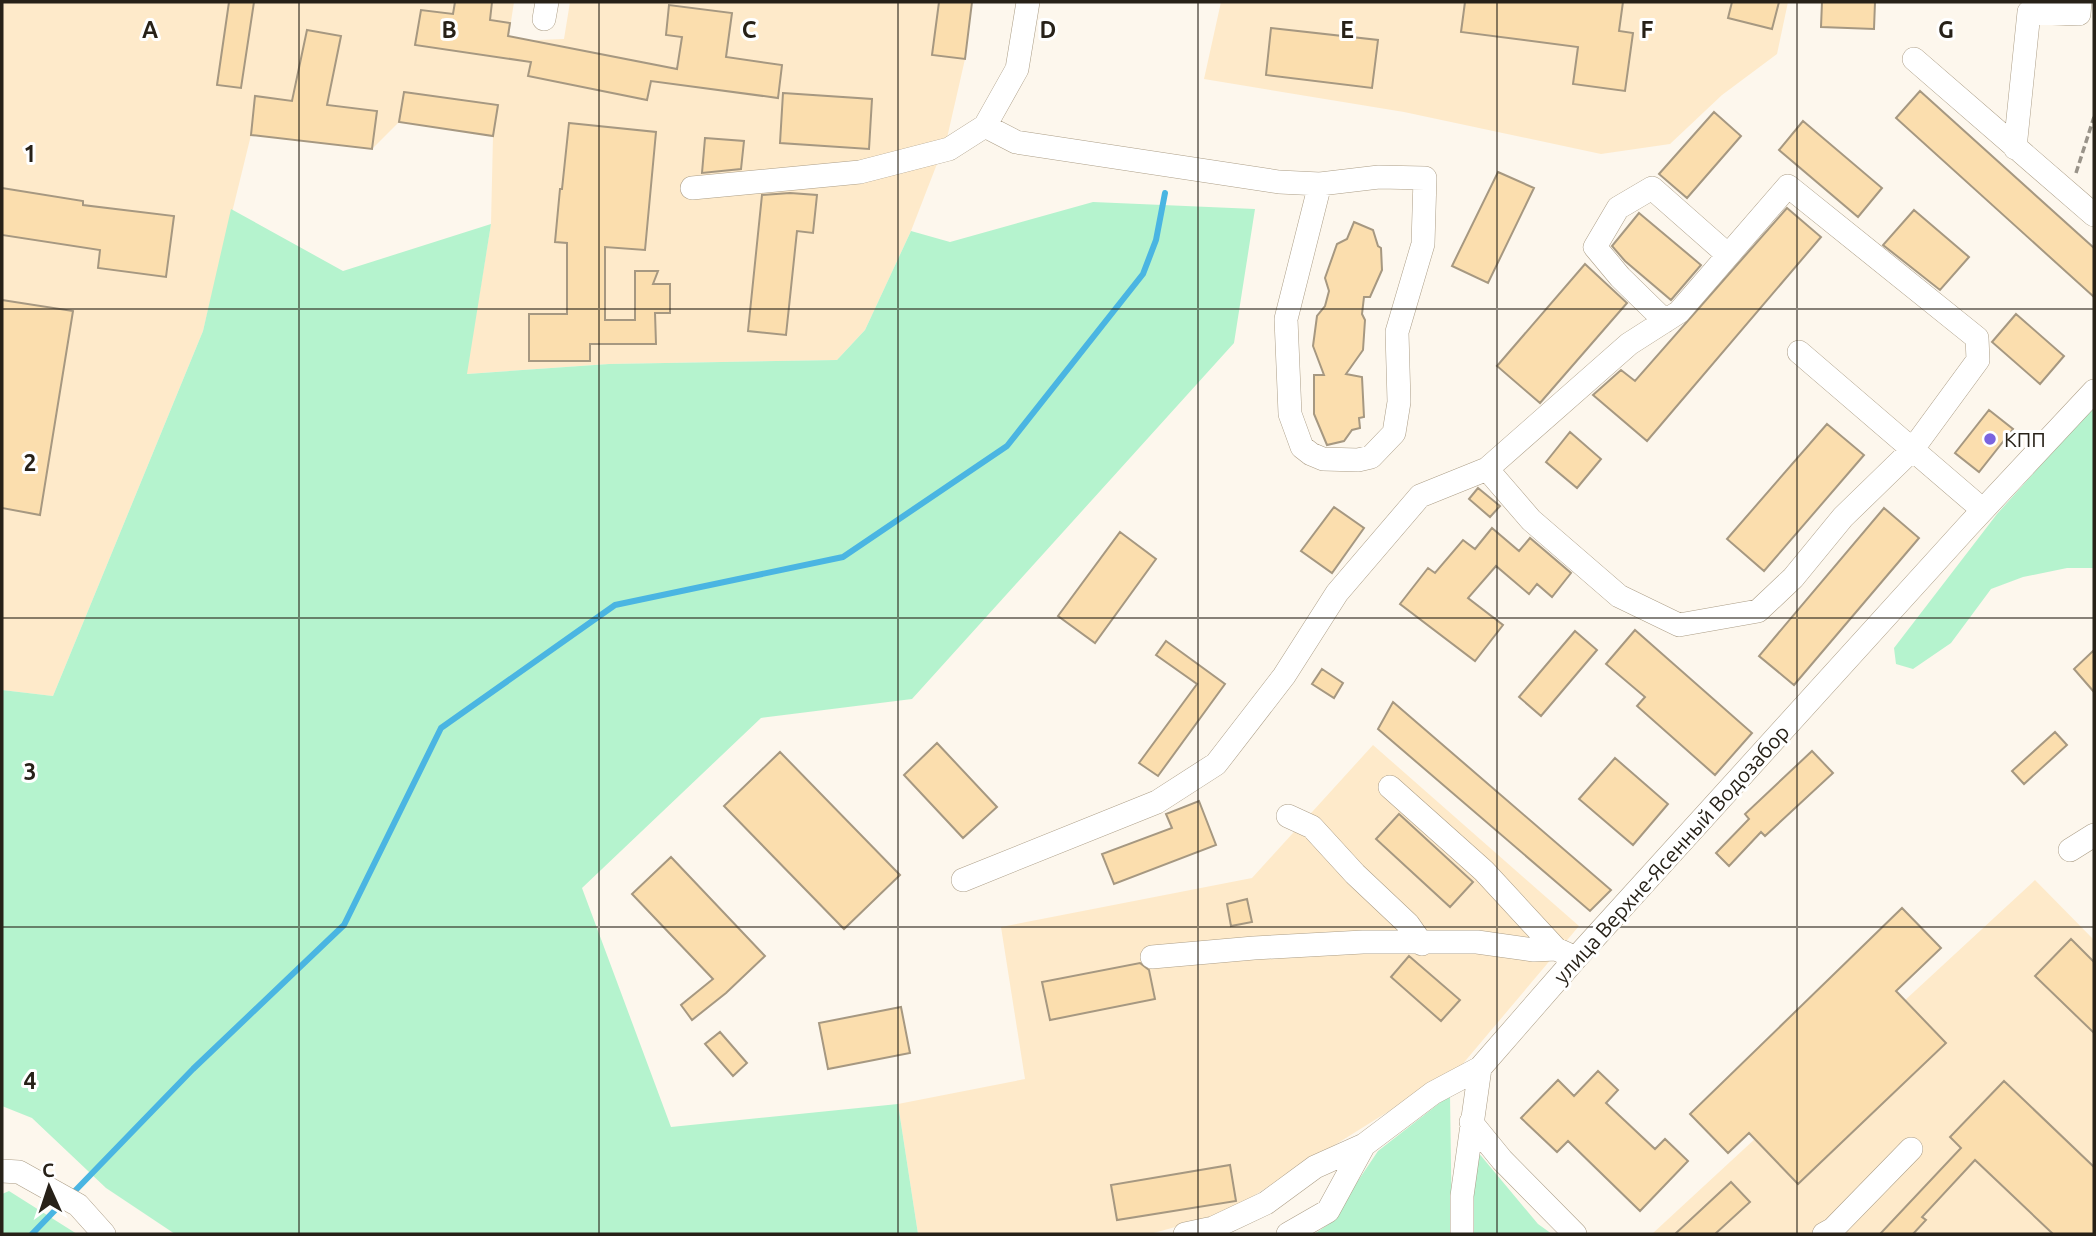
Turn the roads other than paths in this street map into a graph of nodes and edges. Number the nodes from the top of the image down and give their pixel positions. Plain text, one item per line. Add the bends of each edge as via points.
1 (1028, 2) edge
2 (2080, 2) edge
3 (1914, 59) dead end
4 (985, 126) junction
5 (2015, 148) junction
6 (1320, 184) junction
7 (692, 188) dead end
8 (2094, 215) edge
9 (1728, 255) junction
10 (1665, 321) junction
11 (1799, 352) dead end
12 (2094, 391) edge
13 (1912, 450) junction
14 (1487, 470) junction
15 (1983, 510) junction
16 (1390, 787) dead end
17 (1288, 816) dead end
18 (2094, 835) edge
19 (2070, 850) dead end
20 (963, 880) dead end
21 (1422, 944) junction
22 (1566, 954) junction
23 (1152, 957) dead end
24 (1480, 1068) junction
25 (1471, 1122) junction
26 (1364, 1145) junction
27 (1911, 1149) dead end
28 (2, 1171) edge
29 (104, 1234) edge
30 (1185, 1234) edge
31 (1289, 1234) edge
32 (1462, 1234) edge
33 (1575, 1234) edge
34 (1825, 1234) edge

1 - 4 street via 1017,69
2 - 5 street via 2079,14 2029,12
3 - 5 street
4 - 6 street via 1016,142 1279,182
4 - 7 street via 949,149 860,172
5 - 8 street
6 - 6 street via 1379,177 1425,178 1423,244 1397,332 1399,402 1394,433 1371,457 1358,460 1311,454 1302,447 1290,414 1286,319
9 - 10 street via 1679,312
9 - 10 street via 1652,188 1618,208 1595,247
9 - 13 street via 1788,187 1977,338 1978,360
10 - 14 street via 1629,344
11 - 13 street
12 - 15 street, улица Верхне-Ясенный Водозабор
13 - 14 street via 1843,517 1793,578 1758,611 1679,625 1619,596 1531,520
13 - 15 street
14 - 20 street via 1420,496 1337,593 1284,676 1216,764 1157,802
15 - 22 street, улица Верхне-Ясенный Водозабор
16 - 22 street via 1484,871
17 - 21 street via 1312,827
18 - 19 street
21 - 22 street via 1477,942
21 - 23 street via 1363,942
22 - 24 street, улица Верхне-Ясенный Водозабор
24 - 25 street
24 - 26 street, улица Верхне-Ясенный Водозабор via 1433,1093
25 - 32 street
25 - 33 street
26 - 30 street, улица Верхне-Ясенный Водозабор via 1315,1167 1266,1203 1213,1228
26 - 31 street via 1328,1211
27 - 34 street
28 - 29 street via 19,1172 78,1205

